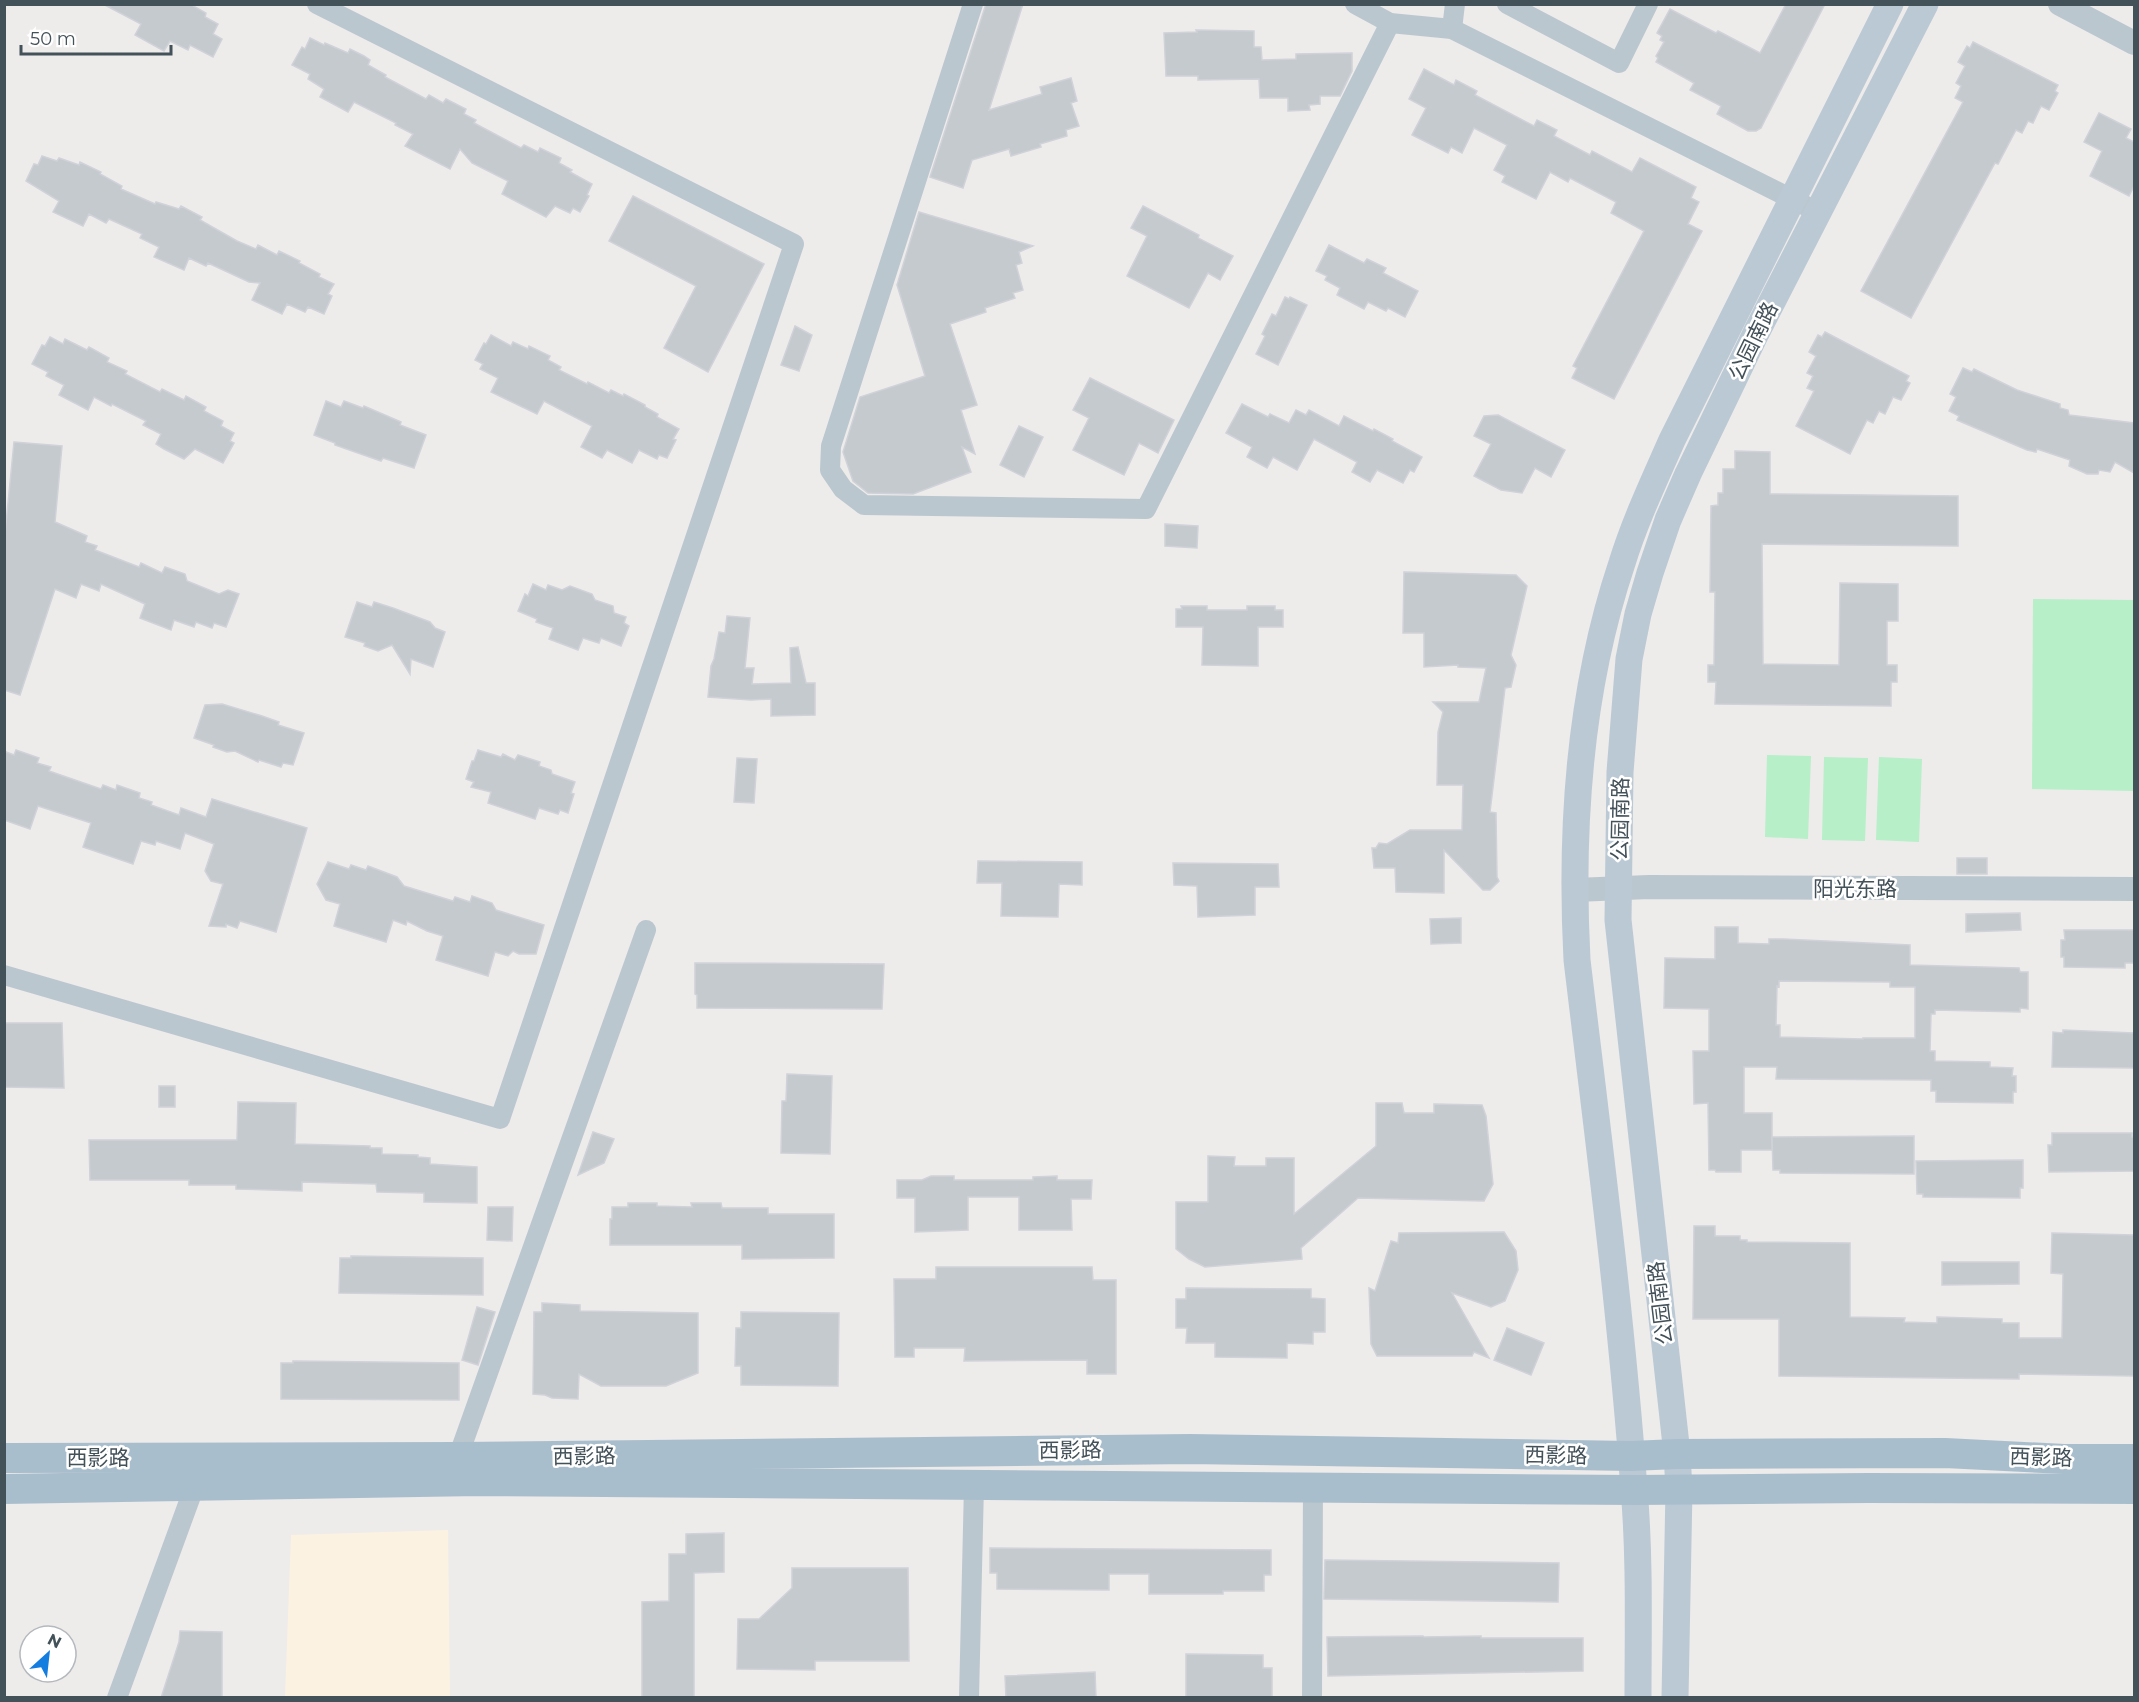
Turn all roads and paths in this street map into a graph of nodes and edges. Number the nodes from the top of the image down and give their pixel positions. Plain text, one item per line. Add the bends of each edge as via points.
1 (317, 4) edge
2 (973, 4) edge
3 (1355, 4) edge
4 (1455, 4) edge
5 (1507, 4) edge
6 (1648, 4) edge
7 (1890, 4) edge
8 (1925, 4) edge
9 (2060, 4) edge
10 (1390, 23) junction
11 (1452, 29) junction
12 (2134, 43) edge
13 (1793, 200) junction
14 (1818, 212) junction
15 (1619, 888) junction
16 (2134, 889) edge
17 (1575, 890) junction
18 (646, 930) dead end
19 (4, 975) edge
20 (1677, 1454) junction
21 (1631, 1456) junction
22 (458, 1457) junction
23 (4, 1458) edge
24 (2134, 1459) edge
25 (195, 1485) junction
26 (974, 1485) junction
27 (1313, 1488) junction
28 (4, 1489) edge
29 (2134, 1489) edge
30 (1635, 1490) junction
31 (1678, 1490) junction
32 (117, 1698) edge
33 (969, 1698) edge
34 (1312, 1698) edge
35 (1638, 1698) edge
36 (1676, 1698) edge

1 - 19 street via 794,244 500,1119
2 - 10 street via 831,446 830,470 843,489 864,506 1146,509
3 - 10 street
4 - 11 street
5 - 6 street via 1619,63
7 - 13 main road, 公园南路
8 - 14 main road, 公园南路
9 - 12 street
10 - 11 street
11 - 13 street
13 - 14 street
13 - 17 main road, 公园南路 via 1672,440 1621,565 1599,647 1585,725 1576,818
14 - 15 main road, 公园南路 via 1688,474 1650,573 1629,659 1620,772
15 - 16 street, 阳光东路
15 - 17 street, 阳光东路
15 - 20 main road, 公园南路 via 1618,920
17 - 21 main road, 公园南路 via 1577,960
18 - 22 street
20 - 21 main road, 西影路
20 - 24 main road, 西影路 via 1945,1453
20 - 31 main road, 公园南路
21 - 22 main road, 西影路 via 1190,1449
21 - 30 main road, 公园南路
22 - 23 main road, 西影路
25 - 26 main road, 西影路 via 478,1481
25 - 28 main road, 西影路
25 - 32 street
26 - 27 main road, 西影路
26 - 33 street
27 - 30 main road, 西影路
27 - 34 street
29 - 31 main road, 西影路
30 - 31 main road, 西影路
30 - 35 main road, 公园南路
31 - 36 main road, 公园南路

